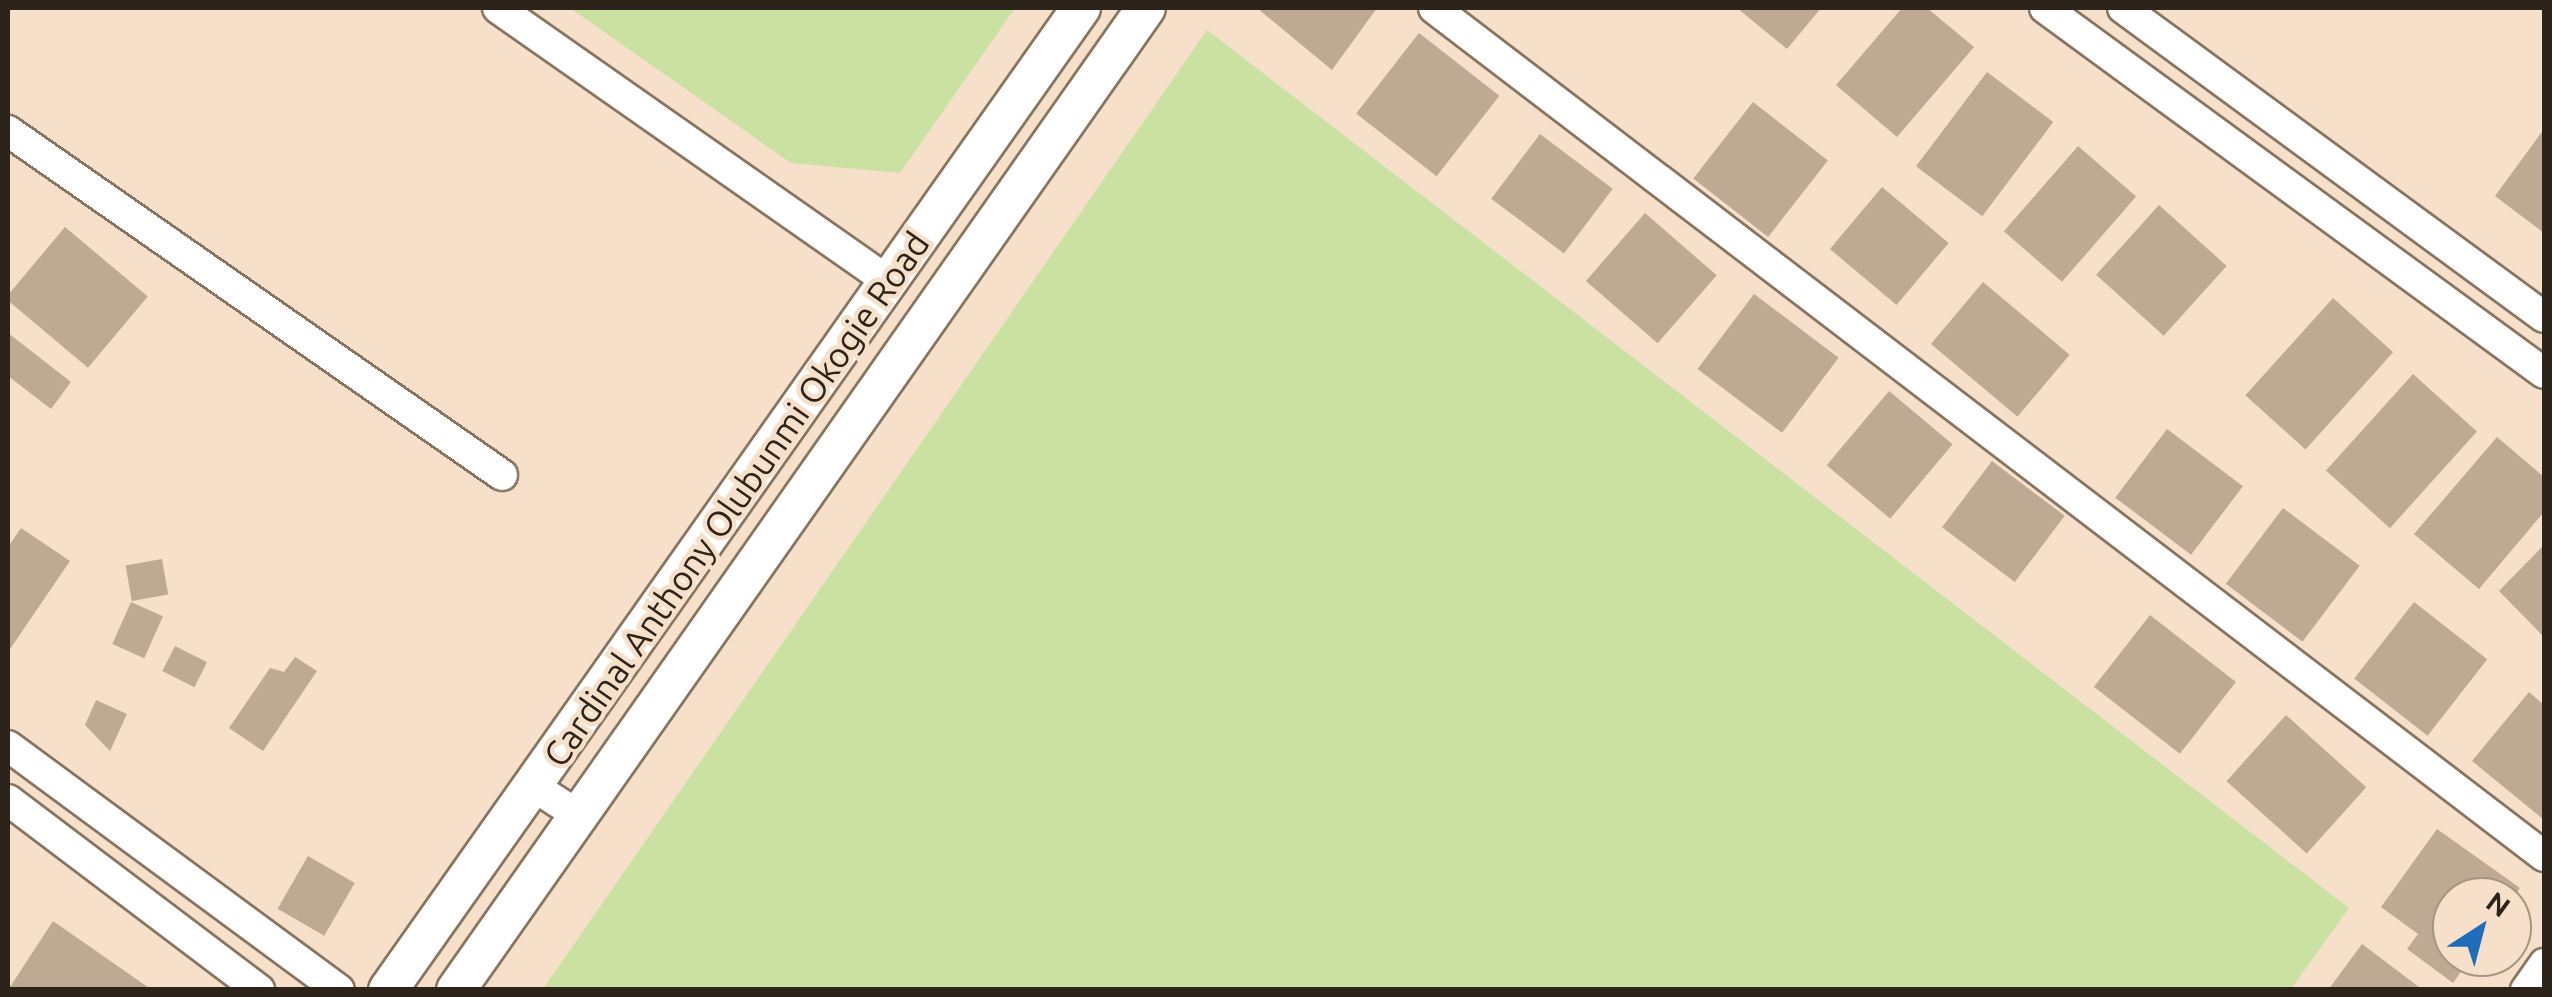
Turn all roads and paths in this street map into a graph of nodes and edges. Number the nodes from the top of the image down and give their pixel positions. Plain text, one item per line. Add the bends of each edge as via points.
1 (498, 8) edge
2 (1081, 8) edge
3 (1146, 8) edge
4 (1434, 8) edge
5 (2045, 8) edge
6 (2123, 8) edge
7 (8, 131) edge
8 (890, 282) junction
9 (2544, 317) edge
10 (2544, 374) edge
11 (502, 475) dead end
12 (8, 746) edge
13 (40, 766) junction
14 (533, 786) junction
15 (9, 804) edge
16 (578, 815) junction
17 (2544, 856) edge
18 (2544, 964) edge
19 (258, 990) edge
20 (339, 990) edge
21 (388, 990) edge
22 (456, 990) edge
23 (2526, 990) edge

1 - 8 street
2 - 8 street, Cardinal Anthony Olubunmi Okogie Road
3 - 16 street, Cardinal Anthony Olubunmi Okogie Road
4 - 17 street
5 - 10 street
6 - 9 street
7 - 11 street
8 - 14 street, Cardinal Anthony Olubunmi Okogie Road
12 - 13 street
13 - 15 street
13 - 20 street
14 - 16 street
14 - 21 street, Cardinal Anthony Olubunmi Okogie Road
15 - 19 street
16 - 22 street, Cardinal Anthony Olubunmi Okogie Road
18 - 23 street

